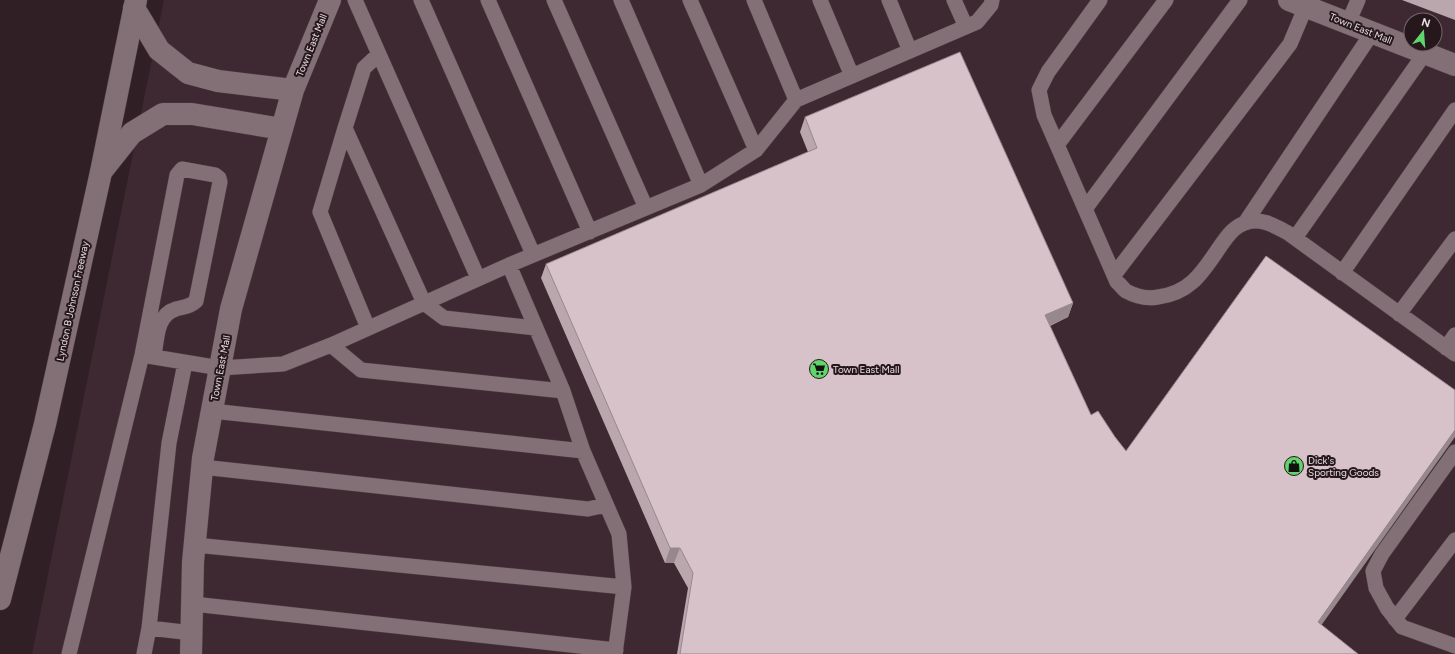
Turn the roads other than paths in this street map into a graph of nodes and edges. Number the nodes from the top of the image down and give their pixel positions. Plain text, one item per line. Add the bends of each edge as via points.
1 (330, 0) edge
2 (355, 0) edge
3 (421, 0) edge
4 (488, 0) edge
5 (554, 0) edge
6 (621, 0) edge
7 (690, 0) edge
8 (754, 0) edge
9 (820, 0) edge
10 (888, 0) edge
11 (954, 0) edge
12 (992, 0) edge
13 (1100, 0) edge
14 (1166, 0) edge
15 (1240, 0) edge
16 (1358, 0) edge
17 (1297, 3) edge
18 (135, 4) edge
19 (1348, 23) junction
20 (966, 27) junction
21 (1372, 33) junction
22 (910, 51) junction
23 (1425, 53) junction
24 (379, 54) junction
25 (1455, 65) edge
26 (852, 76) junction
27 (293, 90) junction
28 (796, 100) junction
29 (1455, 110) edge
30 (345, 128) junction
31 (282, 129) junction
32 (1057, 145) junction
33 (756, 150) junction
34 (101, 172) junction
35 (701, 185) junction
36 (646, 208) junction
37 (1085, 209) junction
38 (1245, 223) junction
39 (590, 232) junction
40 (1295, 238) junction
41 (1455, 239) edge
42 (533, 254) junction
43 (509, 265) junction
44 (1342, 273) junction
45 (1114, 275) junction
46 (478, 278) junction
47 (424, 303) junction
48 (1399, 314) junction
49 (368, 328) junction
50 (536, 328) junction
51 (1455, 335) edge
52 (331, 345) junction
53 (1451, 351) edge
54 (148, 356) junction
55 (185, 363) junction
56 (220, 368) junction
57 (563, 391) junction
58 (212, 411) junction
59 (583, 451) junction
60 (1455, 452) edge
61 (202, 467) junction
62 (606, 505) junction
63 (1455, 540) edge
64 (195, 545) junction
65 (624, 587) junction
66 (0, 600) edge
67 (193, 604) junction
68 (1395, 619) junction
69 (149, 628) junction
70 (192, 633) junction
71 (1455, 646) edge
72 (616, 652) edge
73 (69, 654) edge
74 (144, 654) edge
75 (191, 654) edge

1 - 27 street, Town East Mall
2 - 24 lane
3 - 42 lane
4 - 39 lane
5 - 36 lane
6 - 35 lane
7 - 33 lane
8 - 28 lane
9 - 26 lane
10 - 22 lane
11 - 20 lane
12 - 20 lane via 991,6 977,22
13 - 32 lane via 1048,72 1039,90 1044,115
14 - 32 lane
15 - 37 lane
16 - 19 lane
17 - 19 street, Town East Mall
17 - 45 lane via 1290,44
18 - 27 street via 159,50 188,73 218,81
18 - 34 street, Lyndon B Johnson Freeway
19 - 21 street, Town East Mall
20 - 22 lane
21 - 23 street, Town East Mall
21 - 38 lane
22 - 26 lane
23 - 25 street, Town East Mall
23 - 40 lane
24 - 30 lane via 364,68
24 - 46 lane
26 - 28 lane
27 - 31 street, Town East Mall
28 - 33 lane
29 - 44 lane
30 - 47 lane
30 - 49 lane via 320,212
31 - 34 street via 192,114 163,114 132,133
31 - 56 street, Town East Mall via 231,309
32 - 37 lane
33 - 35 lane
34 - 66 street, Lyndon B Johnson Freeway via 45,424
35 - 36 lane
36 - 39 lane
37 - 45 lane
38 - 40 lane via 1267,222
38 - 45 lane via 1227,237 1194,282 1170,295 1148,299 1125,290
39 - 42 lane
40 - 44 lane
41 - 48 lane
42 - 43 lane
43 - 46 lane
43 - 50 lane
44 - 48 lane
46 - 47 lane
47 - 49 lane
47 - 50 lane via 444,318
48 - 53 lane
49 - 52 lane
50 - 57 lane
51 - 53 lane
52 - 56 lane via 284,364
52 - 57 lane via 361,370
54 - 54 lane via 162,319 167,313 187,307 196,301 220,182 214,175 182,169 177,175
54 - 55 lane
54 - 73 lane
55 - 56 lane
55 - 69 lane via 169,443
56 - 58 street, Town East Mall
57 - 59 lane
58 - 59 lane
58 - 61 street, Town East Mall
59 - 62 lane
60 - 68 lane via 1382,554 1373,572 1376,588
61 - 62 lane via 588,509
61 - 64 street, Town East Mall
62 - 65 lane via 619,534
63 - 68 lane
64 - 65 lane
64 - 67 street, Town East Mall
65 - 72 lane
67 - 70 street, Town East Mall
67 - 72 lane
68 - 71 lane via 1402,627
69 - 70 lane
69 - 74 lane
70 - 75 street, Town East Mall

